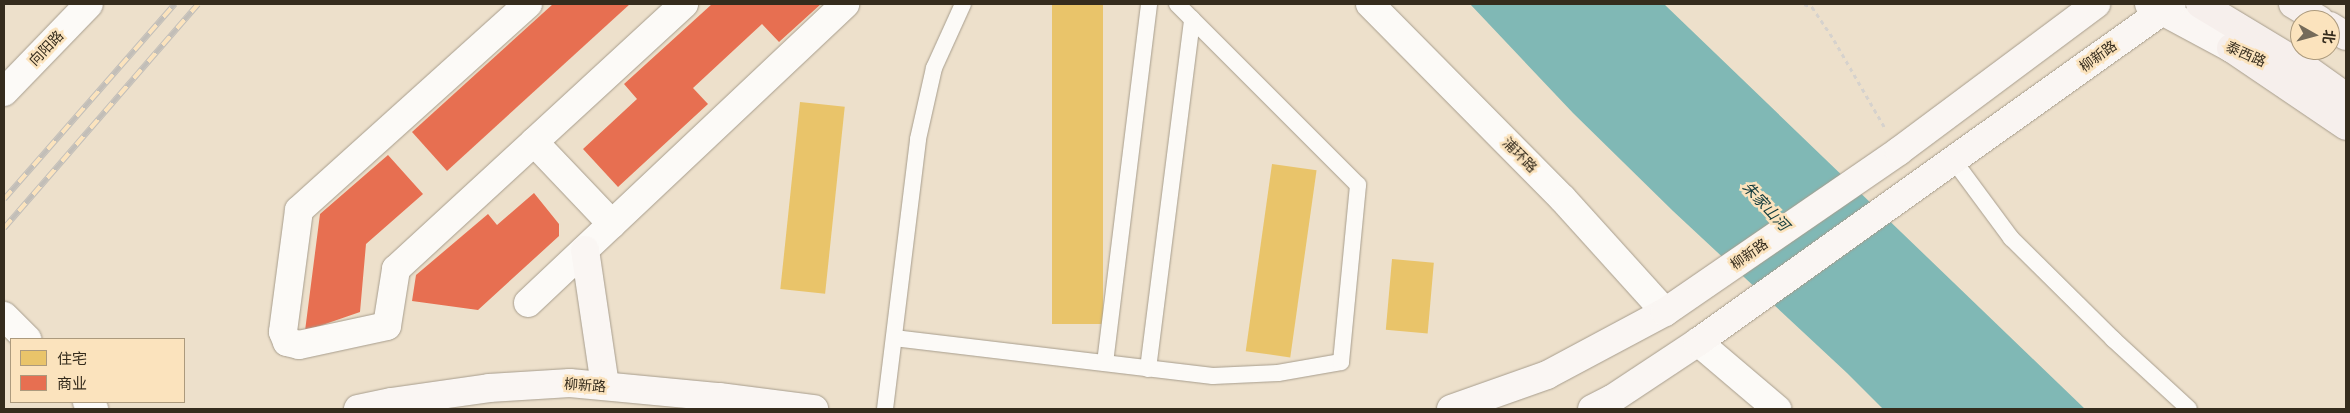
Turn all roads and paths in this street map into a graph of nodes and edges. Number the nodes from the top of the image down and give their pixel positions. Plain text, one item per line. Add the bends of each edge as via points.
1 (89, 4) edge
2 (528, 4) edge
3 (684, 4) edge
4 (845, 4) edge
5 (963, 4) edge
6 (1149, 4) edge
7 (1177, 4) edge
8 (1370, 4) edge
9 (1804, 4) edge
10 (2096, 4) edge
11 (2200, 4) edge
12 (2161, 6) edge
13 (1192, 19) junction
14 (2231, 48) junction
15 (4, 92) edge
16 (2346, 97) edge
17 (2346, 126) edge
18 (534, 142) junction
19 (1899, 151) junction
20 (1954, 161) junction
21 (612, 224) junction
22 (585, 250) junction
23 (528, 303) dead end
24 (1664, 312) junction
25 (4, 316) edge
26 (25, 338) edge
27 (894, 338) junction
28 (1698, 342) junction
29 (1105, 363) junction
30 (1148, 369) junction
31 (606, 386) junction
32 (358, 409) edge
33 (814, 409) edge
34 (886, 409) edge
35 (1451, 409) edge
36 (1592, 409) edge
37 (1777, 409) edge
38 (2190, 409) edge

1 - 15 street, 向阳路
2 - 18 street via 298,210 283,332 287,342 299,345 387,326 396,268
3 - 18 street
4 - 21 street
5 - 27 lane via 934,68 918,139
6 - 29 lane
7 - 13 lane
8 - 24 street, 浦环路 via 1563,198
9 - 19 path via 1812,7 1834,40
10 - 19 main road, 柳新路
11 - 16 highway
12 - 14 main road, 泰西路
12 - 20 main road, 柳新路
13 - 30 lane
13 - 30 lane via 1358,185 1341,362 1278,373 1213,376
14 - 16 main road, 泰西路
14 - 17 highway
18 - 21 street
19 - 24 main road, 柳新路
20 - 28 main road, 柳新路
20 - 38 lane via 2011,238 2113,339
21 - 22 street
22 - 23 street
22 - 31 main road
24 - 35 main road, 柳新路 via 1547,376
25 - 26 street
27 - 29 lane
27 - 34 lane
28 - 36 main road, 柳新路
28 - 37 street
29 - 30 lane
31 - 32 main road, 柳新路 via 570,383 489,388
31 - 33 main road, 柳新路

